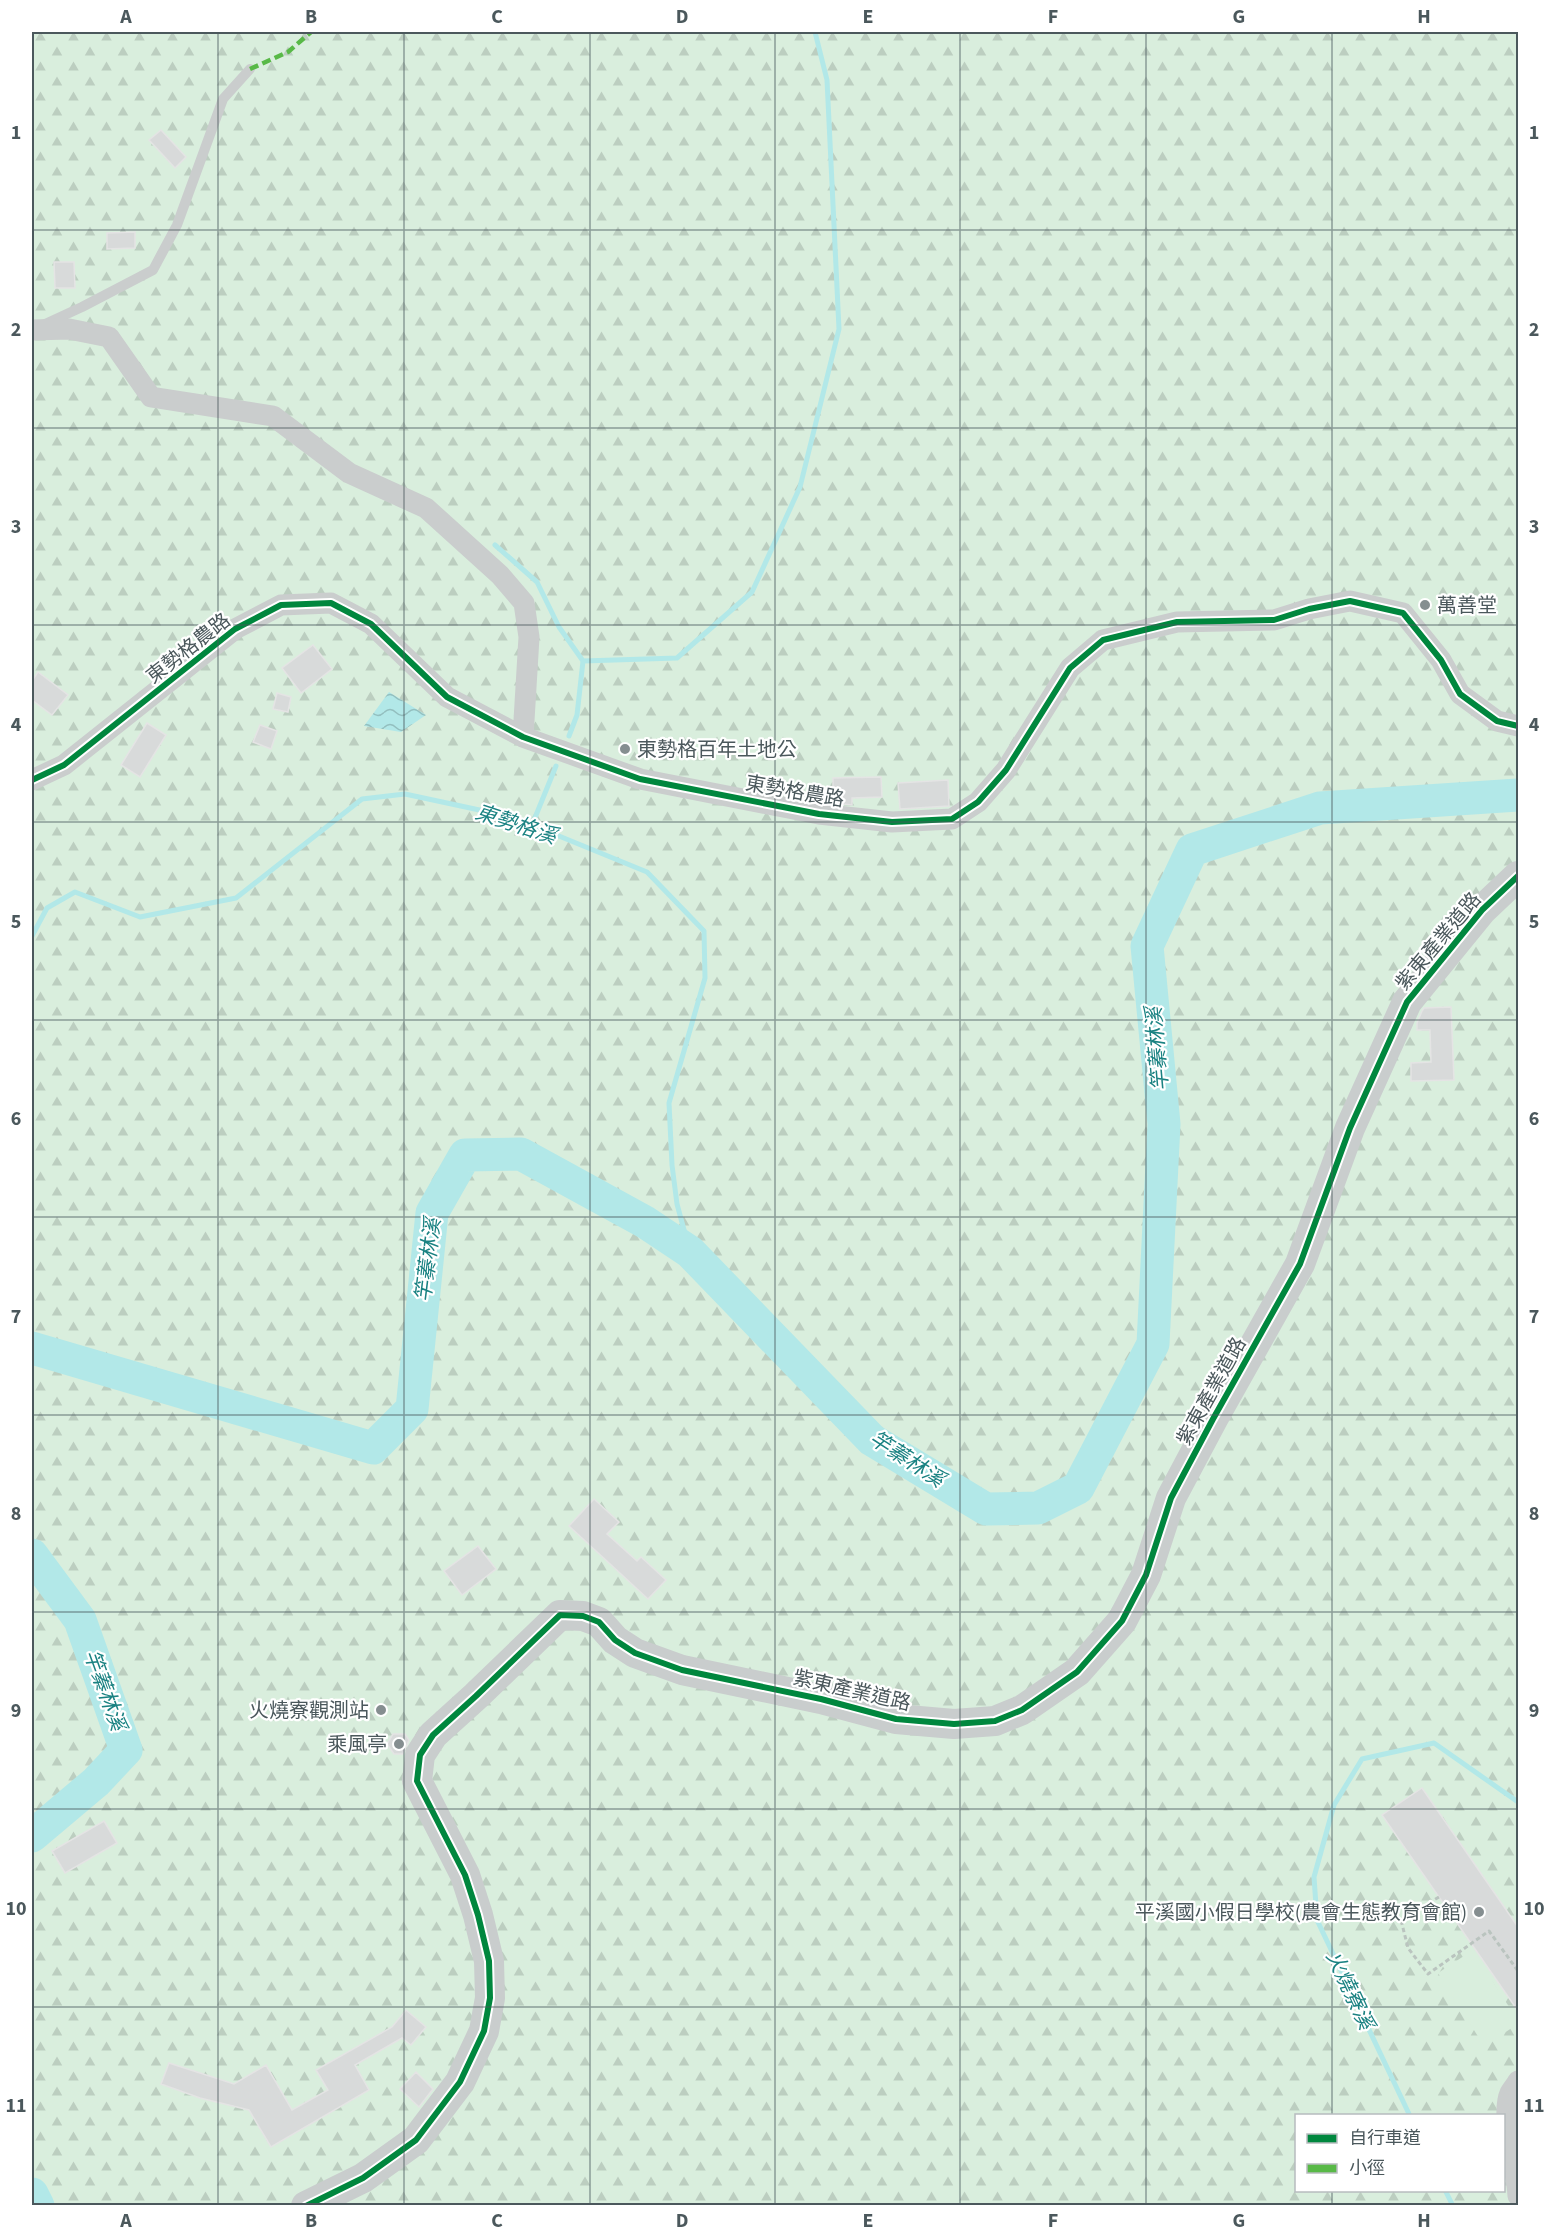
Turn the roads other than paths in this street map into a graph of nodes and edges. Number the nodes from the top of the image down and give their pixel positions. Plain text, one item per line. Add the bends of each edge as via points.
1 (250, 69) dead end
2 (32, 330) edge
3 (1518, 726) edge
4 (523, 737) junction
5 (32, 780) edge
6 (1518, 876) edge
7 (1518, 2081) edge
8 (1518, 2196) edge
9 (306, 2205) edge

1 - 2 lane via 223,99 177,225 153,270
2 - 4 street via 69,329 109,337 151,397 273,416 349,473 426,508 525,603 529,637
3 - 4 street, 東勢格農路 via 1497,721 1460,694 1442,660 1403,613 1350,601 1274,620 1177,622 1103,640 1070,668 1006,770 978,802 952,819 892,822 796,810 640,779
4 - 5 street, 東勢格農路 via 447,697 371,624 331,603 281,605 235,629 64,765
6 - 9 street, 紫東產業道路 via 1482,910 1407,1002 1350,1128 1300,1264 1171,1498 1146,1575 1122,1621 1077,1672 1022,1710 995,1721 954,1724 896,1719 682,1670 635,1653 615,1640 599,1622 583,1616 560,1615 433,1735 420,1755 417,1781 465,1875 478,1915 489,1961 490,1998 484,2031 460,2082 416,2140 363,2178
7 - 8 street via 1509,2095 1508,2133

